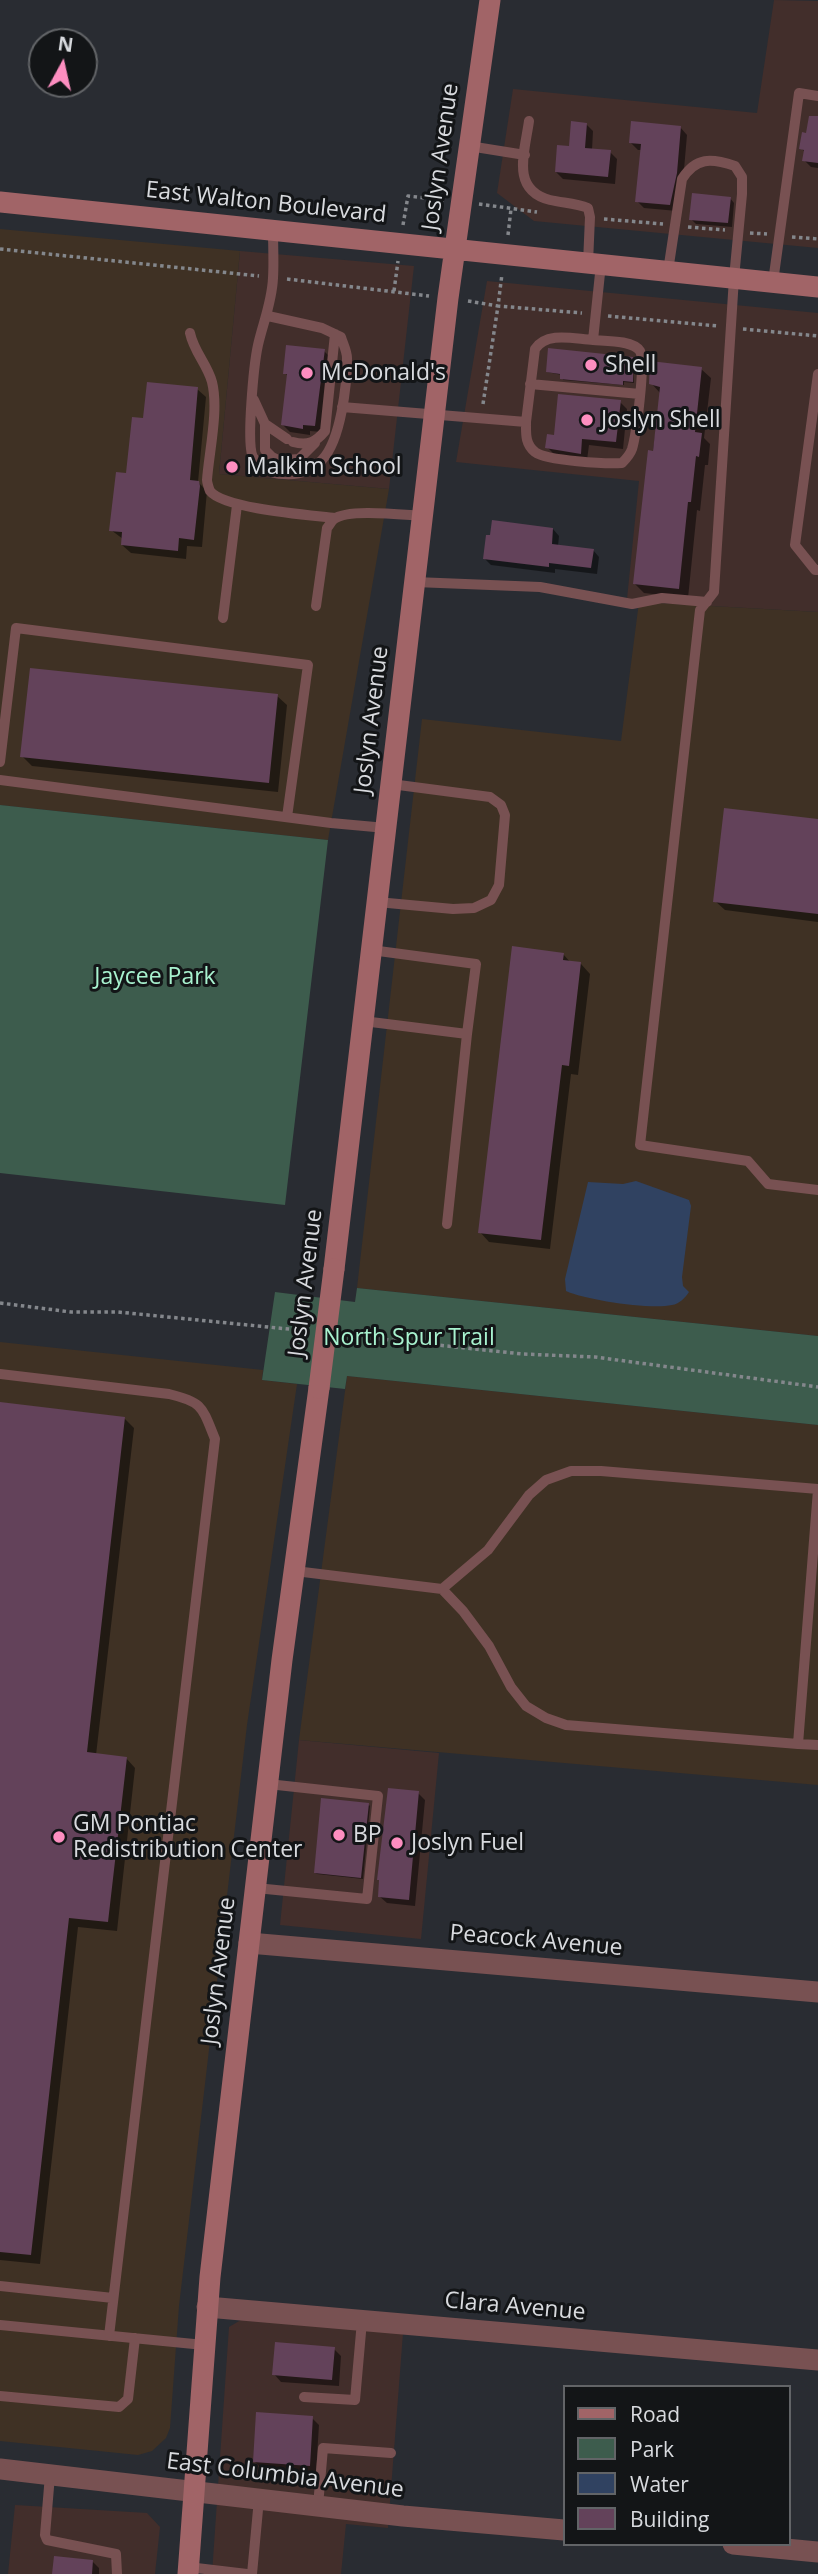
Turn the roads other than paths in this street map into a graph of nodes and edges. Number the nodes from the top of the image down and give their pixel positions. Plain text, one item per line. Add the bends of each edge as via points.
1 (490, 0) edge
2 (818, 96) edge
3 (529, 121) dead end
4 (469, 146) junction
5 (525, 155) junction
6 (0, 202) edge
7 (273, 230) junction
8 (454, 249) junction
9 (594, 264) junction
10 (668, 271) junction
11 (733, 278) junction
12 (773, 282) junction
13 (818, 287) edge
14 (268, 316) junction
15 (190, 333) dead end
16 (335, 334) junction
17 (593, 340) junction
18 (818, 374) edge
19 (530, 384) junction
20 (640, 394) junction
21 (253, 398) junction
22 (342, 407) junction
23 (435, 416) junction
24 (526, 422) junction
25 (265, 424) junction
26 (316, 442) junction
27 (237, 505) junction
28 (423, 516) junction
29 (335, 518) junction
30 (818, 570) edge
31 (415, 582) junction
32 (707, 602) junction
33 (316, 606) dead end
34 (223, 618) dead end
35 (0, 762) edge
36 (0, 780) edge
37 (391, 783) junction
38 (287, 817) junction
39 (386, 828) junction
40 (377, 902) junction
41 (372, 950) junction
42 (363, 1021) junction
43 (467, 1034) junction
44 (818, 1190) edge
45 (447, 1224) dead end
46 (0, 1374) edge
47 (818, 1489) edge
48 (295, 1571) junction
49 (442, 1589) junction
50 (798, 1744) junction
51 (818, 1745) edge
52 (268, 1784) junction
53 (256, 1888) junction
54 (249, 1943) junction
55 (818, 1992) edge
56 (0, 2286) edge
57 (113, 2298) junction
58 (207, 2307) junction
59 (362, 2320) junction
60 (0, 2325) edge
61 (109, 2336) junction
62 (135, 2338) junction
63 (204, 2345) junction
64 (818, 2360) edge
65 (0, 2396) edge
66 (304, 2398) dead end
67 (391, 2453) dead end
68 (0, 2469) edge
69 (50, 2475) junction
70 (194, 2491) junction
71 (259, 2499) junction
72 (318, 2506) junction
73 (562, 2530) edge
74 (754, 2546) edge
75 (818, 2552) edge
76 (188, 2571) edge
77 (117, 2574) edge
78 (250, 2574) edge

1 - 4 main road, Joslyn Avenue
2 - 12 lane via 799,93
3 - 5 lane
4 - 5 lane
4 - 8 main road, Joslyn Avenue
5 - 9 lane via 526,185 537,195 588,208
6 - 7 main road, East Walton Boulevard
7 - 8 main road, East Walton Boulevard
7 - 14 lane
8 - 9 main road, East Walton Boulevard
8 - 23 main road, Joslyn Avenue
9 - 10 main road, East Walton Boulevard
9 - 17 lane
10 - 11 main road, East Walton Boulevard
10 - 11 lane via 681,179 700,161 723,162 735,166 742,177
11 - 12 main road, East Walton Boulevard
11 - 32 lane via 714,592
12 - 13 main road, East Walton Boulevard
14 - 16 lane
14 - 21 lane via 258,346
15 - 27 lane via 215,395 209,491
16 - 22 lane via 341,337 347,355
16 - 26 lane via 325,431
17 - 19 lane via 541,340 535,349
17 - 20 lane via 633,345 640,351
18 - 30 lane via 795,545
19 - 20 lane
19 - 24 lane
20 - 24 lane via 633,448 622,463 545,457 526,440
21 - 22 lane via 252,455 265,470 282,474 300,474 324,459
21 - 25 lane
22 - 23 lane
23 - 24 lane
23 - 28 main road, Joslyn Avenue
25 - 26 lane via 290,440
25 - 26 lane via 265,450 272,457 299,459
27 - 29 lane
27 - 34 lane
28 - 29 lane via 371,513
28 - 31 main road, Joslyn Avenue
29 - 33 lane via 327,528
31 - 32 lane via 540,587 632,604 662,598
31 - 37 main road, Joslyn Avenue
32 - 44 lane via 700,611 640,1145 748,1160 768,1184
35 - 38 lane via 16,628 308,664
36 - 38 lane
37 - 39 main road, Joslyn Avenue
37 - 40 lane via 490,797 501,805 505,815 499,885 491,900 474,908
38 - 39 lane
39 - 40 main road, Joslyn Avenue
40 - 41 main road, Joslyn Avenue
41 - 42 main road, Joslyn Avenue
41 - 43 lane via 476,964
42 - 43 lane
42 - 48 main road, Joslyn Avenue, bridge
43 - 45 lane
46 - 57 lane via 193,1400 215,1438
47 - 49 lane via 571,1471 546,1480 529,1495 488,1550
47 - 50 lane
48 - 49 lane
48 - 52 main road, Joslyn Avenue
49 - 50 lane via 489,1646 526,1706 546,1718 566,1725
50 - 51 lane
52 - 53 main road, Joslyn Avenue
52 - 53 lane via 378,1796 368,1899
53 - 54 main road, Joslyn Avenue
54 - 55 street, Peacock Avenue
54 - 58 main road, Joslyn Avenue
56 - 57 lane
57 - 61 lane
58 - 59 street, Clara Avenue
58 - 63 main road, Joslyn Avenue
59 - 64 street, Clara Avenue
59 - 66 lane via 355,2400
60 - 61 lane
61 - 62 lane
62 - 63 lane
62 - 65 lane via 128,2399 119,2407
63 - 70 main road, Joslyn Avenue
67 - 72 lane via 323,2448
68 - 69 street, East Columbia Avenue
69 - 70 street, East Columbia Avenue
69 - 77 lane via 47,2540 117,2554
70 - 71 street, East Columbia Avenue
70 - 76 main road, Joslyn Avenue
71 - 72 street, East Columbia Avenue
71 - 78 lane
72 - 73 street, East Columbia Avenue
74 - 75 street
76 - 78 lane

